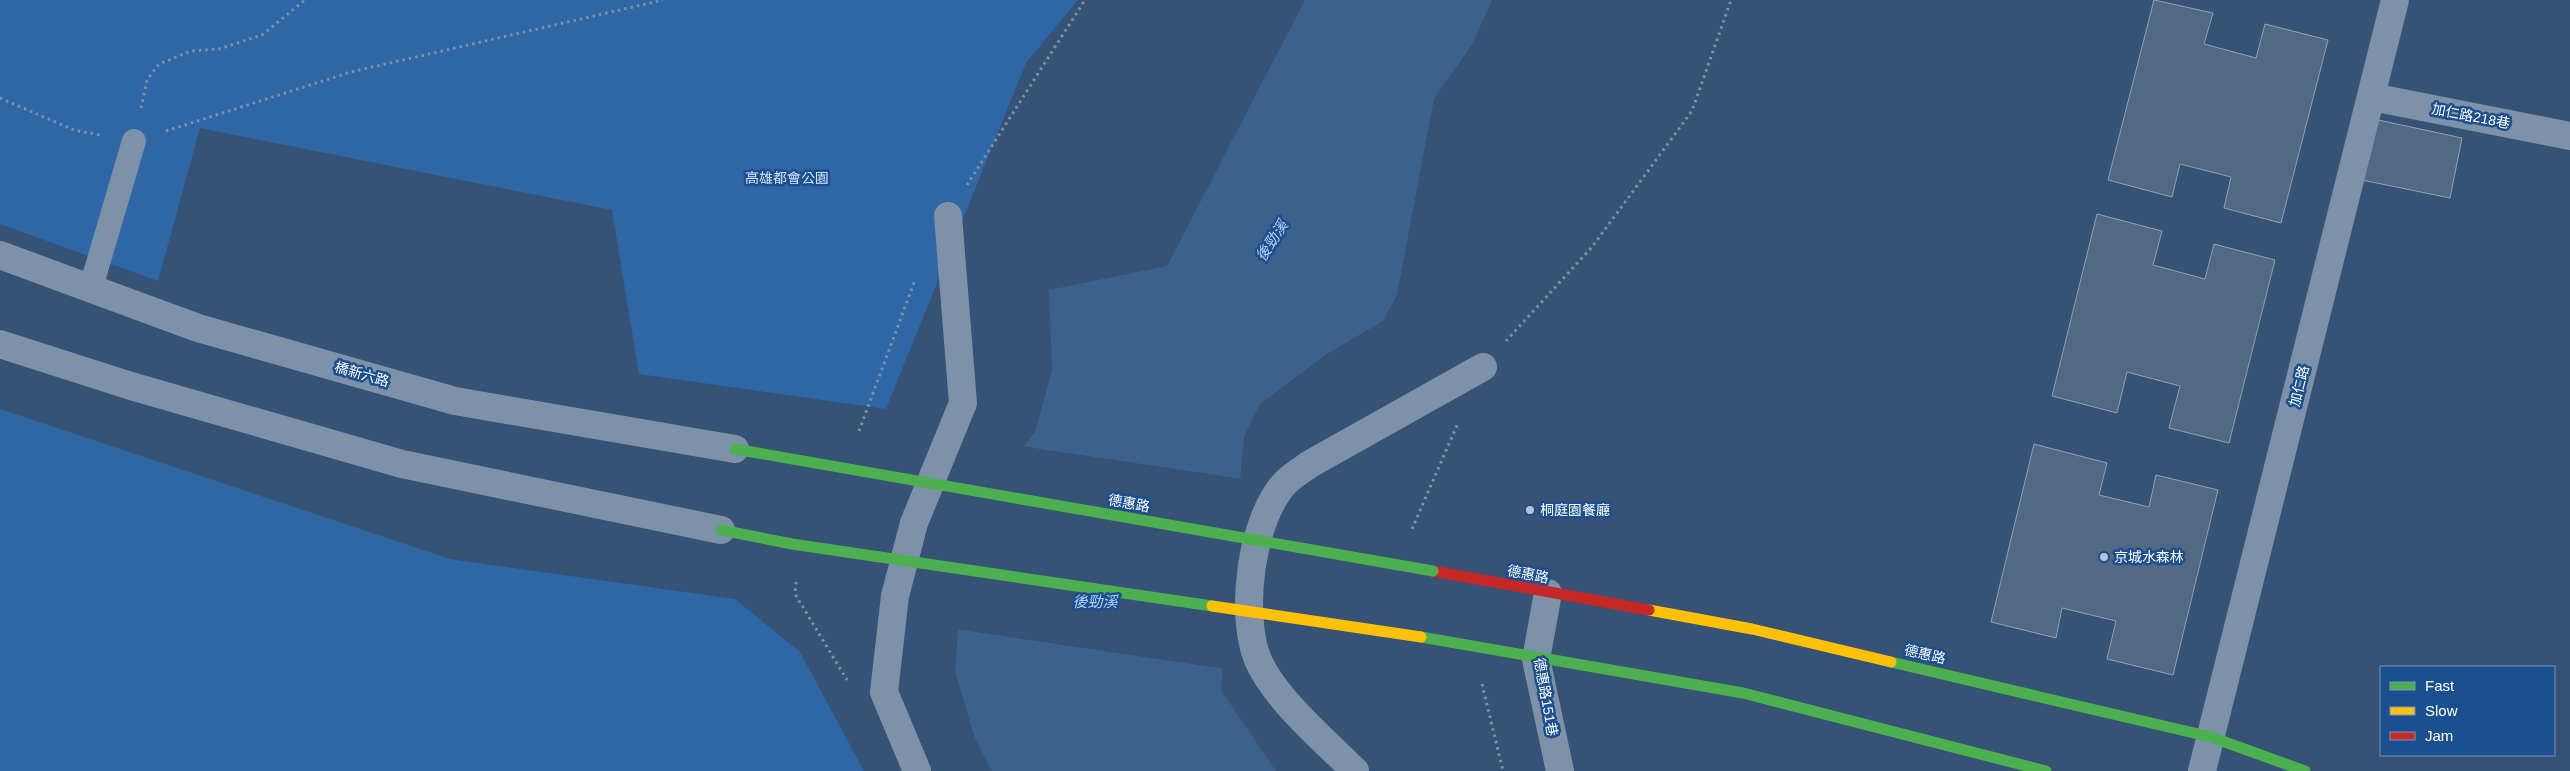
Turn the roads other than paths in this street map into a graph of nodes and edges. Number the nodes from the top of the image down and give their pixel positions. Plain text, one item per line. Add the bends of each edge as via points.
1 (2395, 0) edge
2 (2372, 97) junction
3 (2570, 136) edge
4 (134, 141) road end
5 (948, 216) road end
6 (0, 255) edge
7 (91, 287) junction
8 (0, 344) edge
9 (1482, 367) road end
10 (735, 449) joint
11 (721, 530) joint
12 (1548, 593) junction
13 (1536, 659) junction
14 (2212, 737) junction
15 (917, 771) edge
16 (1355, 771) edge
17 (1560, 771) edge
18 (2046, 771) edge
19 (2202, 771) edge
20 (2305, 771) edge

1 - 2 street, 加仁路
2 - 3 street, 加仁路218巷
2 - 14 street, 加仁路
4 - 7 lane
5 - 15 street via 963,403 914,523 895,596 884,692
6 - 7 street, 橋新六路
7 - 10 street, 橋新六路 via 198,328 455,401
8 - 11 street via 131,386 402,464
9 - 16 street via 1310,464 1286,483 1274,500 1254,552 1250,626 1258,660 1287,703
10 - 12 street, 德惠路, bridge
11 - 13 street, bridge via 792,544 1421,637
12 - 13 street, 德惠路151巷
12 - 14 street, 德惠路 via 1752,629
13 - 17 street, 德惠路151巷
13 - 18 street via 1743,693
14 - 19 street, 加仁路
14 - 20 street, 德惠路

